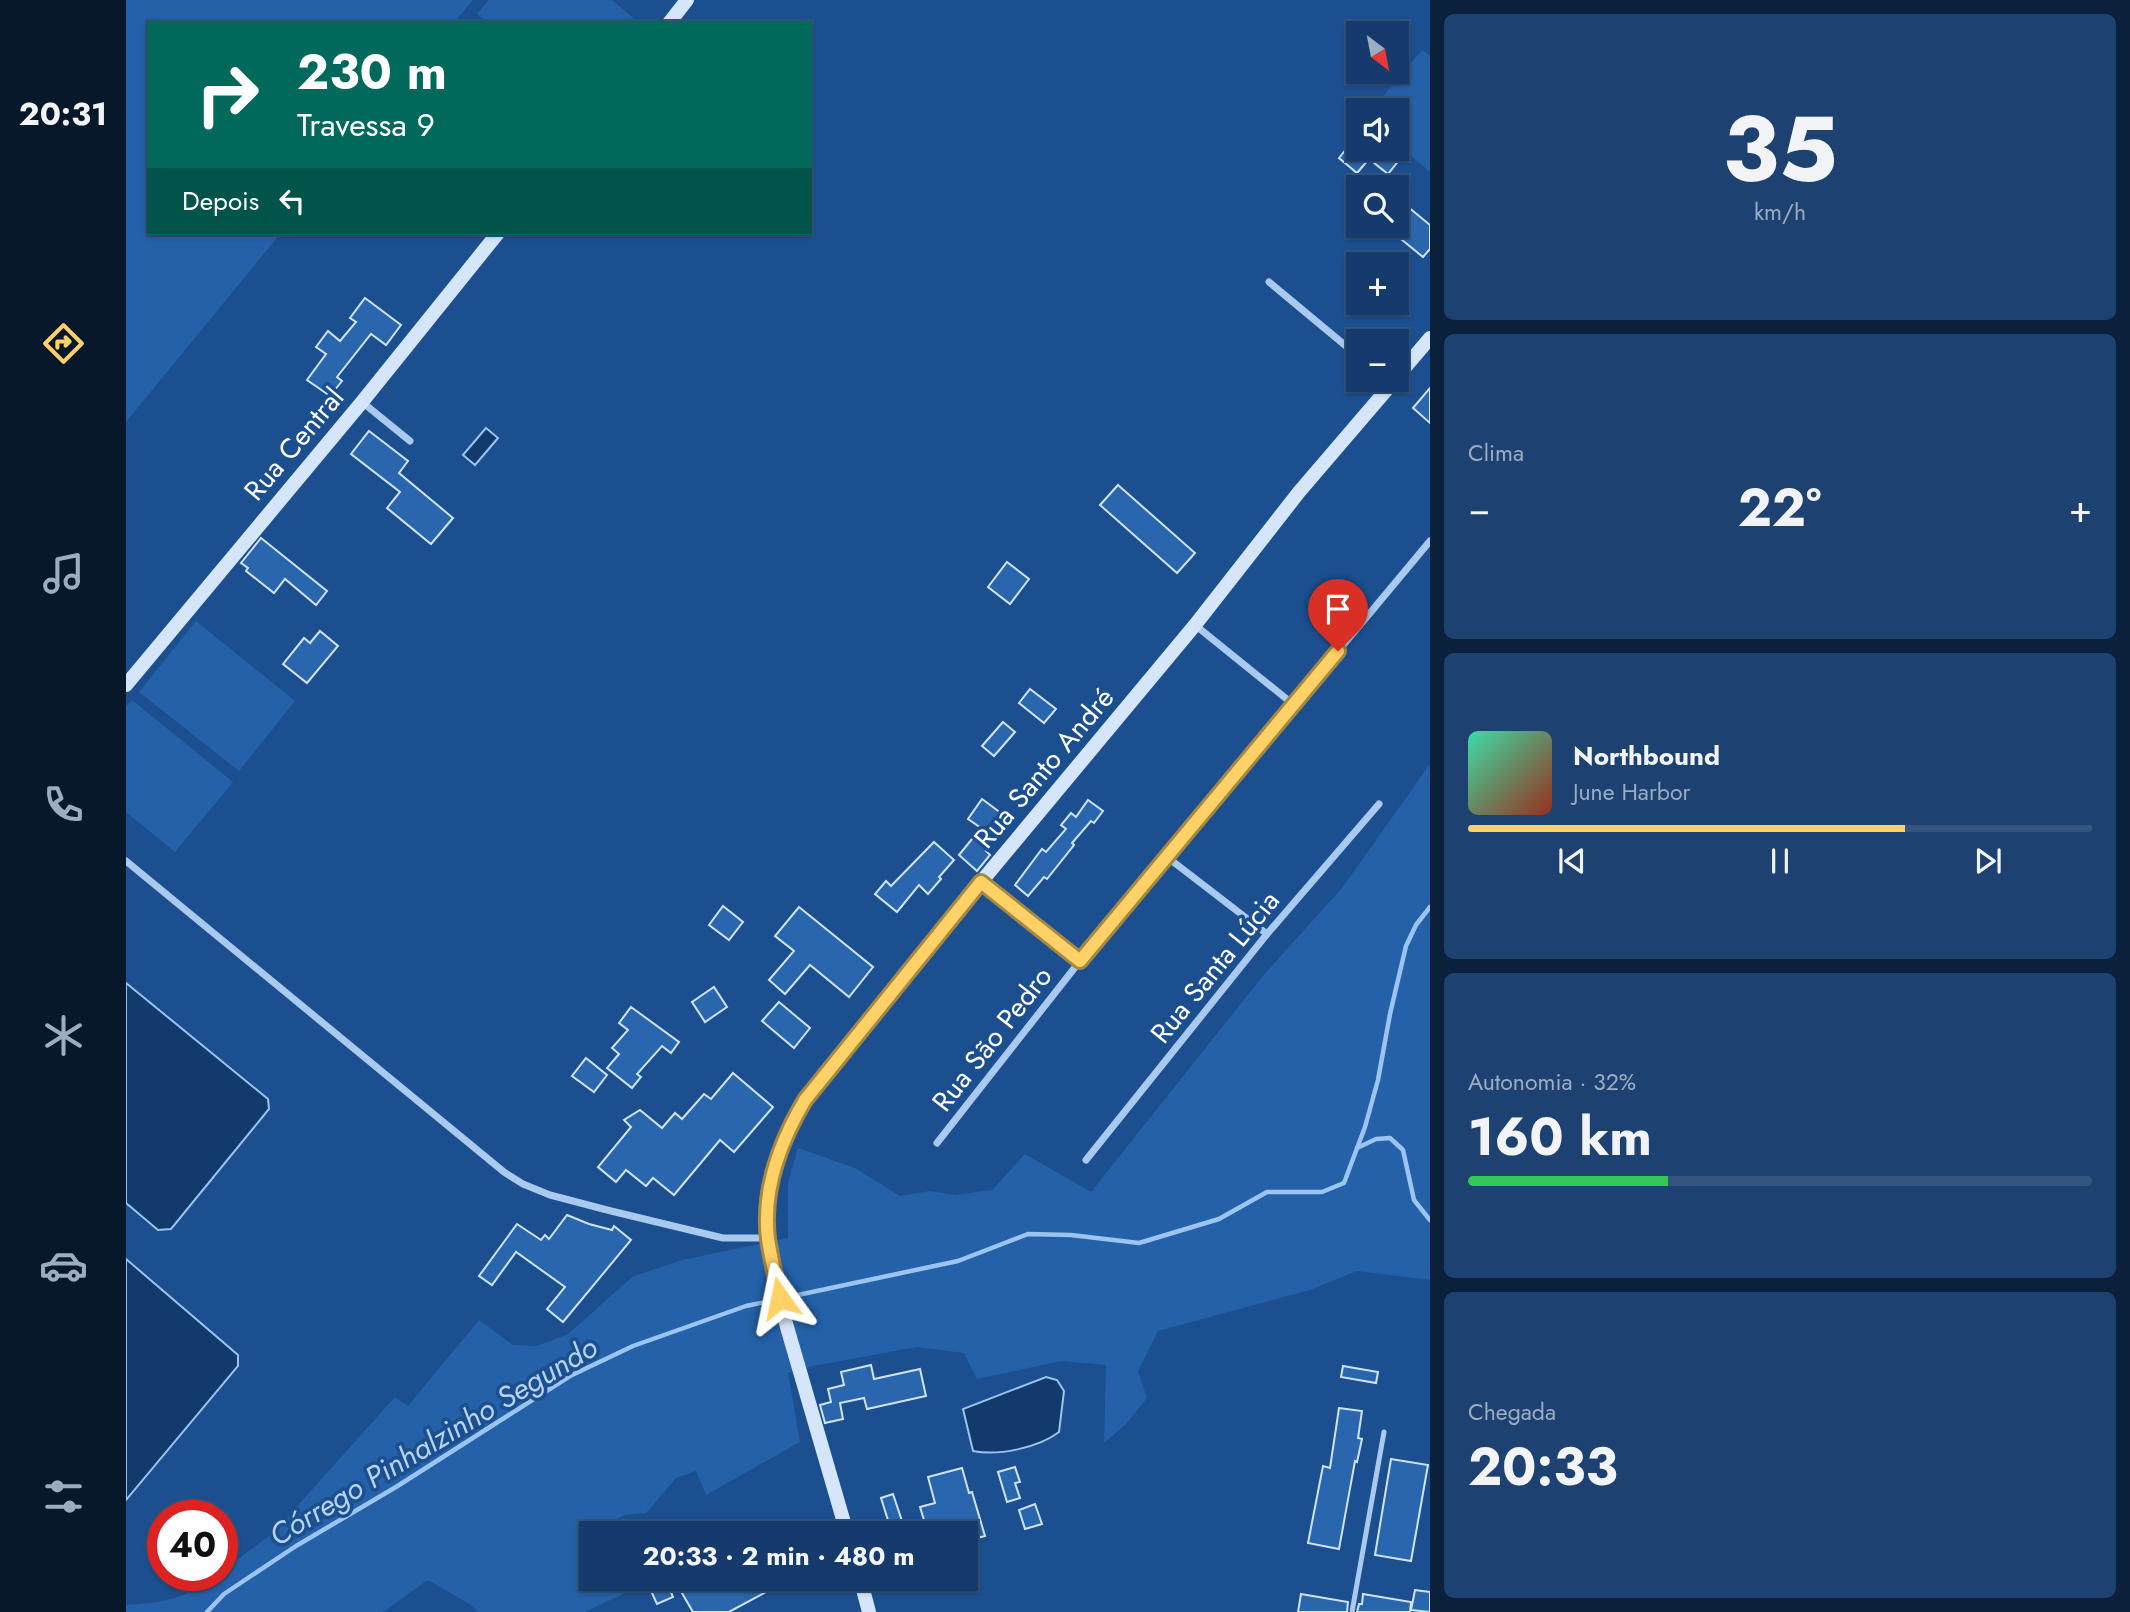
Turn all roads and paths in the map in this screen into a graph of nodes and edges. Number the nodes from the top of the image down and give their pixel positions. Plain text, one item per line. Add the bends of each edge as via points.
1 (687, 0) edge
2 (670, 21) edge
3 (496, 235) edge
4 (1269, 282) dead end
5 (1428, 343) edge
6 (1346, 346) edge
7 (1409, 363) edge
8 (1382, 392) edge
9 (362, 402) junction
10 (410, 442) dead end
11 (1430, 541) edge
12 (1195, 625) junction
13 (126, 685) edge
14 (1294, 705) junction
15 (1379, 804) dead end
16 (1167, 858) junction
17 (126, 861) edge
18 (981, 882) junction
19 (1267, 934) junction
20 (1080, 961) junction
21 (937, 1143) dead end
22 (1086, 1160) dead end
23 (768, 1238) junction
24 (1384, 1432) dead end
25 (844, 1521) edge
26 (863, 1591) edge
27 (869, 1612) edge
28 (1352, 1612) edge

1 - 2 street
3 - 9 street, Rua Central
4 - 6 street
5 - 7 street, Rua Santo André
8 - 12 street, Rua Santo André
9 - 10 street
9 - 13 street, Rua Central
11 - 14 street, Rua São Pedro
12 - 14 street
12 - 18 street, Rua Santo André
14 - 16 street, Rua São Pedro
15 - 19 street, Rua Santa Lúcia
16 - 19 street
16 - 20 street, Rua São Pedro
17 - 23 street via 523,1184 690,1231 723,1238
18 - 20 street
18 - 23 street, Rua Santo André via 805,1100 778,1157 768,1205
19 - 22 street, Rua Santa Lúcia
20 - 21 street, Rua São Pedro
23 - 25 street, Rua Santo André via 785,1320
24 - 28 lane
26 - 27 street

